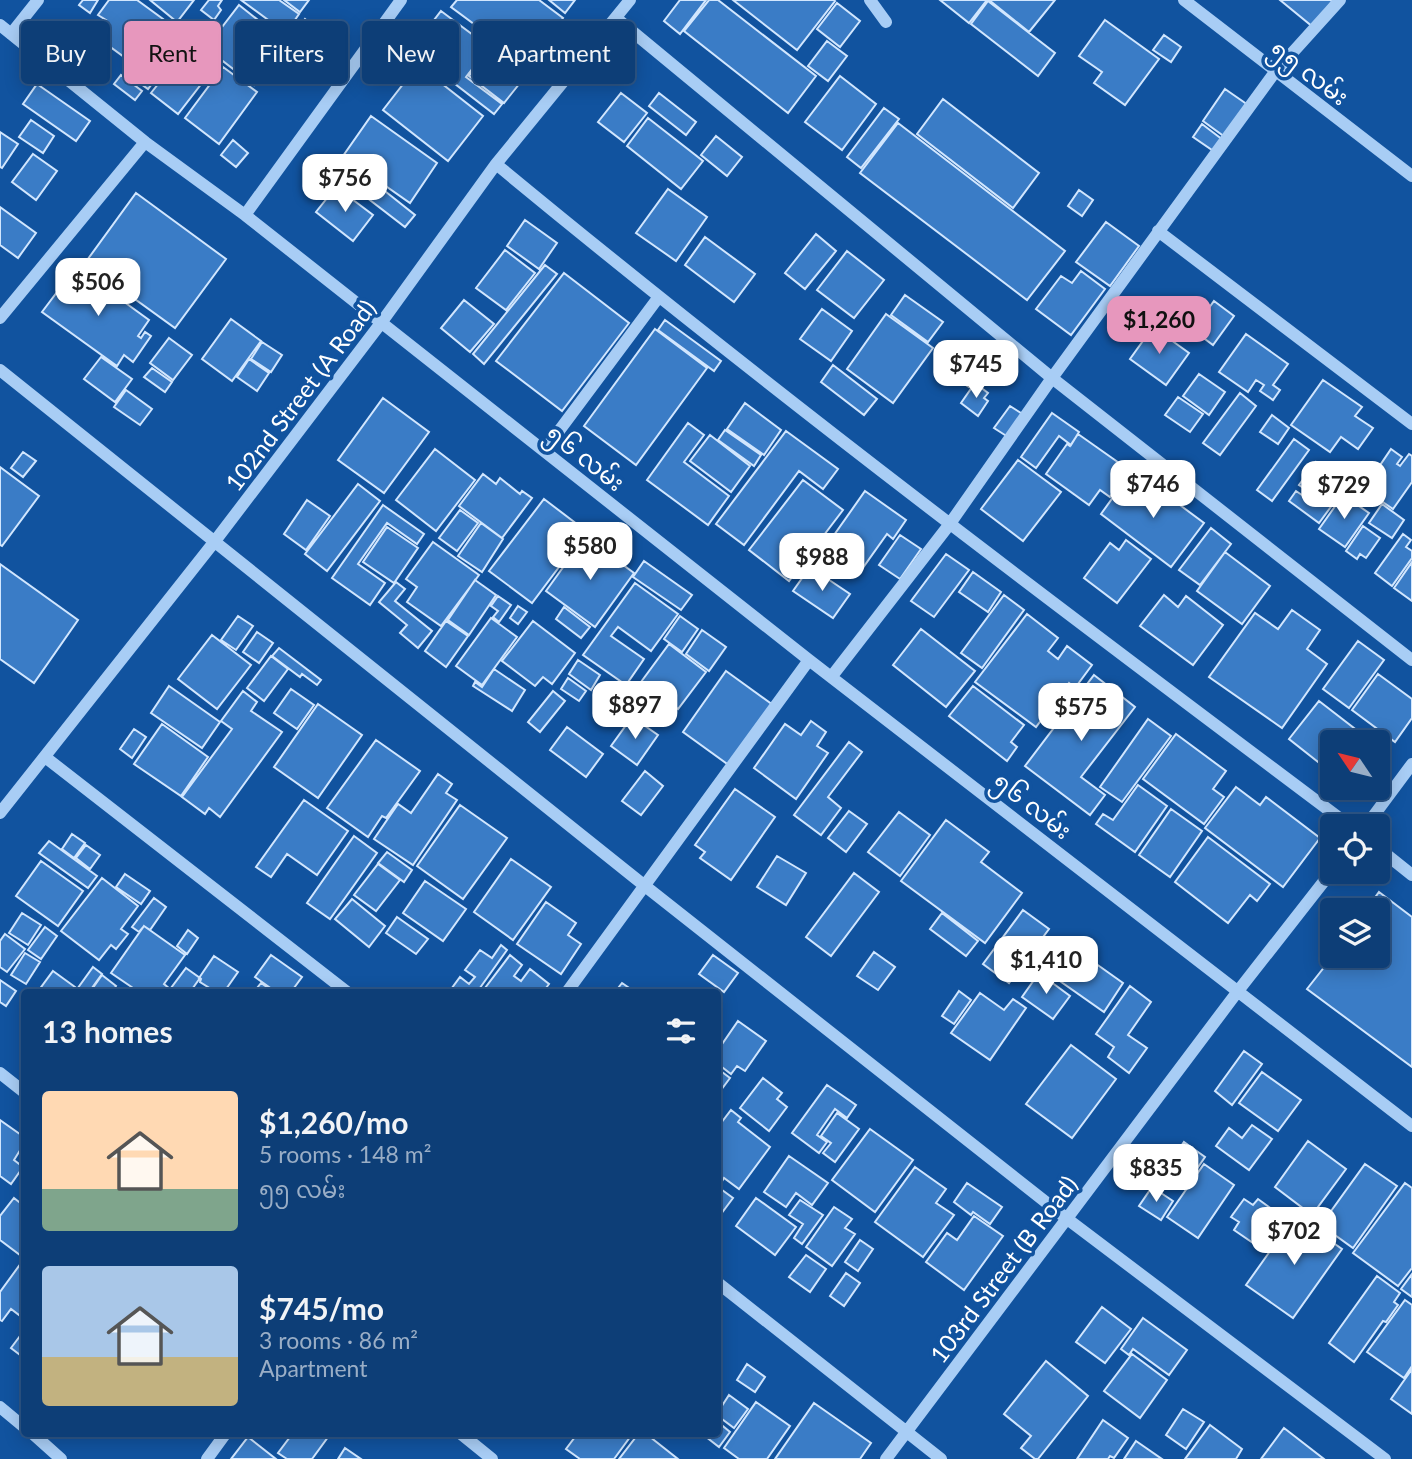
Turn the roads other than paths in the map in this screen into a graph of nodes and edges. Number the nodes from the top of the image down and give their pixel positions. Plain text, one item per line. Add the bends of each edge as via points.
1 (38, 0) edge
2 (401, 0) edge
3 (630, 0) edge
4 (870, 0) edge
5 (1184, 0) edge
6 (1340, 0) edge
7 (616, 18) junction
8 (886, 22) dead end
9 (0, 25) edge
10 (11, 34) junction
11 (1275, 72) junction
12 (145, 142) junction
13 (496, 164) junction
14 (1412, 176) edge
15 (245, 215) junction
16 (1158, 231) junction
17 (658, 298) junction
18 (0, 318) edge
19 (381, 323) junction
20 (0, 370) edge
21 (1052, 377) junction
22 (1412, 424) edge
23 (544, 451) junction
24 (949, 525) junction
25 (215, 541) junction
26 (809, 660) junction
27 (1412, 660) edge
28 (832, 676) junction
29 (45, 757) junction
30 (1412, 764) edge
31 (0, 813) edge
32 (1334, 814) edge
33 (1375, 814) edge
34 (1390, 857) edge
35 (1412, 875) edge
36 (1322, 884) edge
37 (645, 887) junction
38 (343, 989) edge
39 (569, 989) edge
40 (1238, 992) junction
41 (0, 1073) edge
42 (21, 1090) edge
43 (1412, 1126) edge
44 (1066, 1218) junction
45 (721, 1285) edge
46 (0, 1407) edge
47 (21, 1424) edge
48 (907, 1432) junction
49 (36, 1437) edge
50 (223, 1437) edge
51 (465, 1437) edge
52 (61, 1459) edge
53 (207, 1459) edge
54 (492, 1459) edge
55 (886, 1459) edge
56 (942, 1459) edge
57 (1385, 1459) edge

1 - 10 street
2 - 15 street
3 - 7 street, 102nd Street (A Road)
4 - 8 street
5 - 11 street, ၅၅ လမ်း
6 - 11 street
7 - 13 street, 102nd Street (A Road)
7 - 21 street
9 - 10 street, ၅၆ လမ်း
10 - 12 street, ၅၆ လမ်း
11 - 14 street, ၅၅ လမ်း
11 - 16 street
12 - 15 street, ၅၆ လမ်း
12 - 18 street
13 - 17 street
13 - 19 street, 102nd Street (A Road)
15 - 19 street, ၅၆ လမ်း
16 - 21 street
16 - 22 street
17 - 23 street
17 - 24 street
19 - 23 street, ၅၆ လမ်း
19 - 25 street, 102nd Street (A Road)
20 - 25 street
21 - 24 street
21 - 27 street
23 - 26 street, ၅၆ လမ်း
24 - 28 street
24 - 32 street
25 - 29 street, 102nd Street (A Road)
25 - 37 street
26 - 28 street, ၅၆ လမ်း
26 - 37 street
28 - 40 street, ၅၆ လမ်း
29 - 31 street, 102nd Street (A Road)
29 - 38 street
30 - 33 street
34 - 35 street
36 - 40 street, 103rd Street (B Road)
37 - 39 street
37 - 44 street
40 - 43 street, ၅၆ လမ်း
40 - 44 street, 103rd Street (B Road)
41 - 42 street
44 - 48 street, 103rd Street (B Road)
44 - 57 street
45 - 48 street
46 - 47 street
48 - 55 street, 103rd Street (B Road)
48 - 56 street
49 - 52 street
50 - 53 street
51 - 54 street

